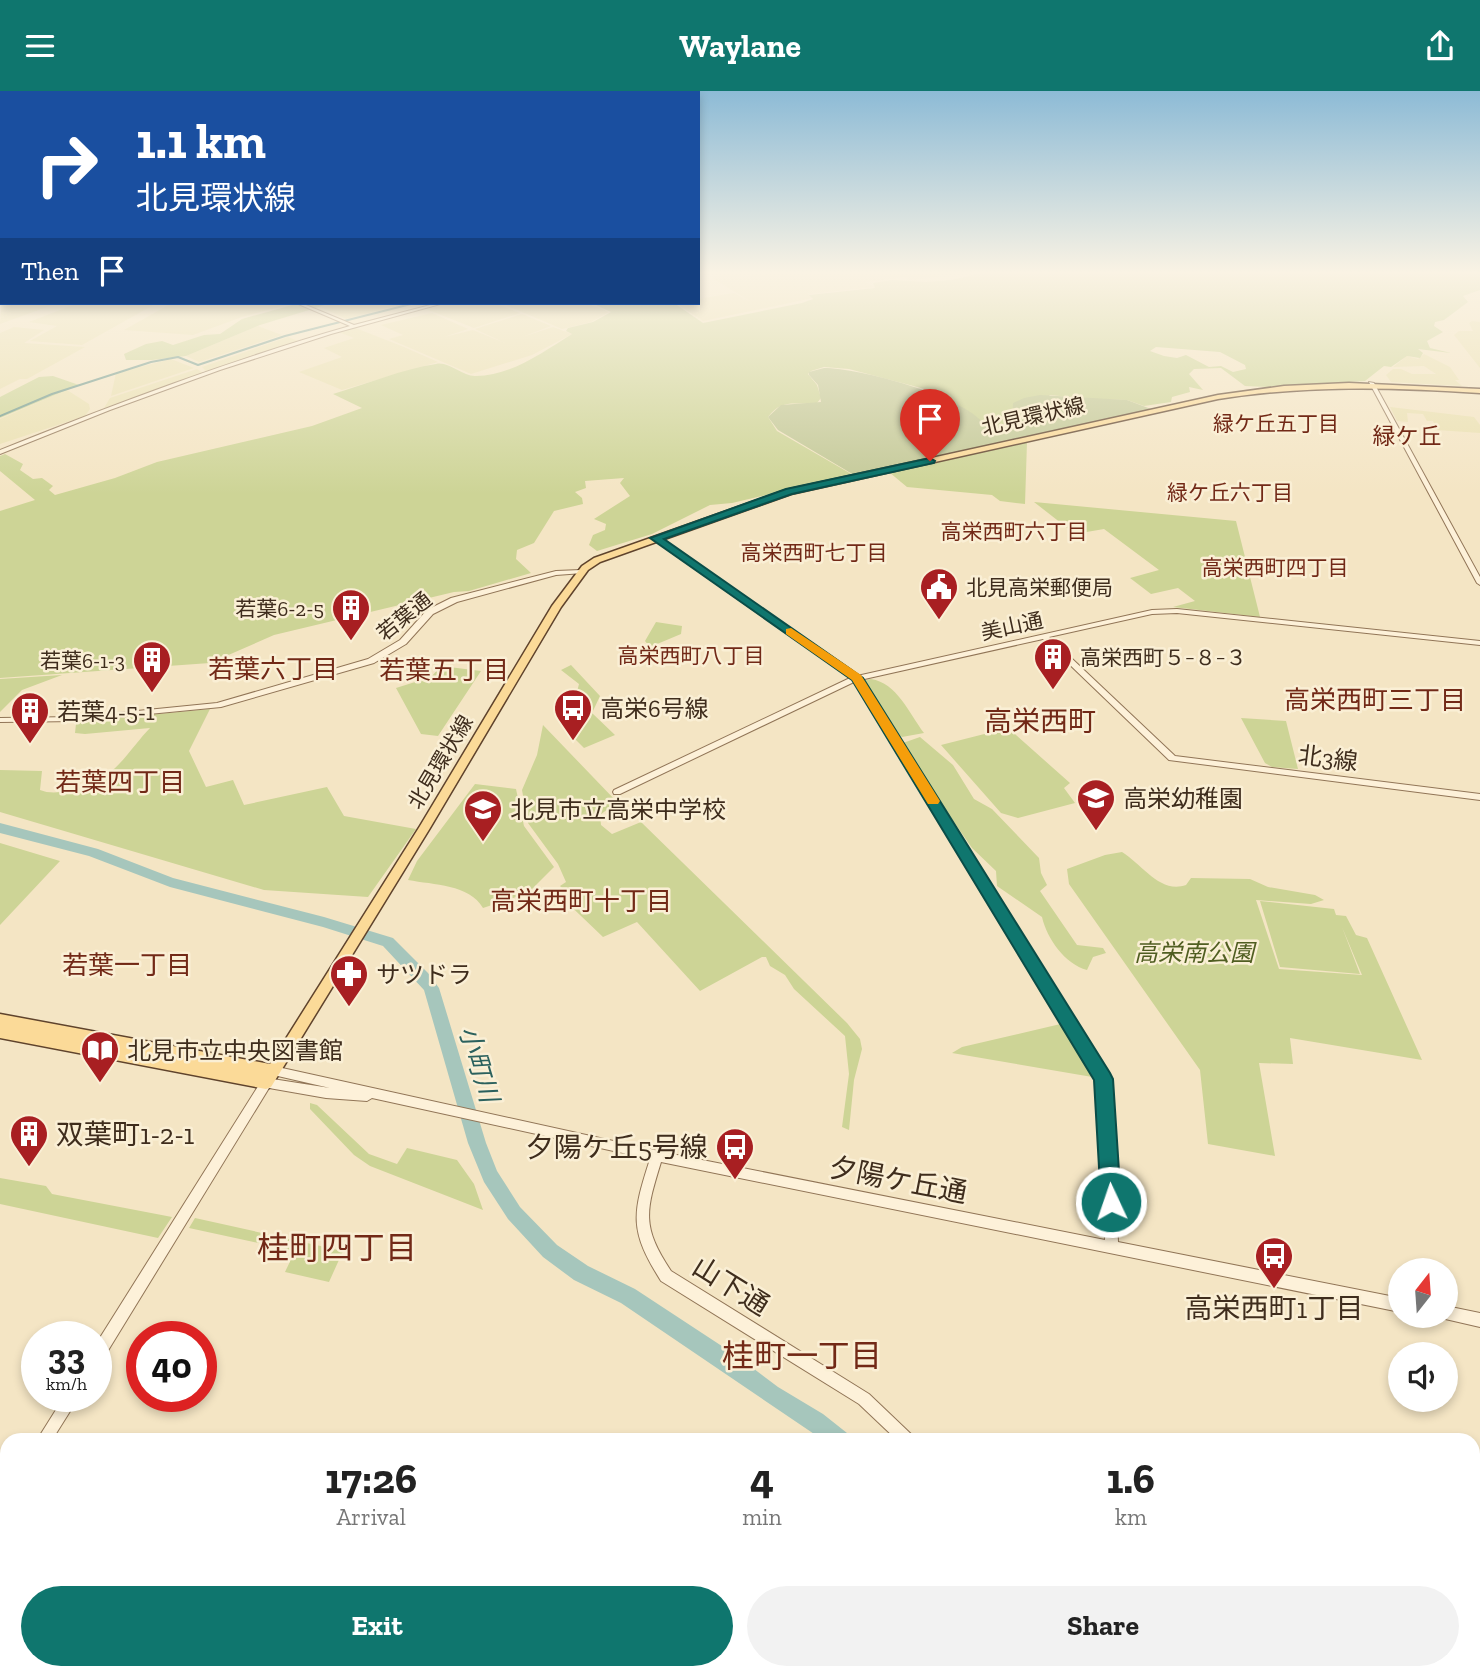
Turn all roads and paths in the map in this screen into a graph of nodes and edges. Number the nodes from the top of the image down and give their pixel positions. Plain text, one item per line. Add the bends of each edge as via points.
1 (290, 346) edge
2 (1371, 383) junction
3 (1480, 391) edge
4 (0, 452) edge
5 (656, 538) junction
6 (582, 572) junction
7 (1480, 583) edge
8 (1044, 636) junction
9 (1480, 643) edge
10 (857, 678) junction
11 (0, 720) edge
12 (617, 792) dead end
13 (1480, 797) edge
14 (0, 1020) edge
15 (0, 1032) edge
16 (269, 1077) junction
17 (657, 1156) junction
18 (1112, 1248) junction
19 (1388, 1303) edge
20 (1458, 1316) edge
21 (1480, 1320) edge
22 (112, 1331) edge
23 (62, 1412) edge
24 (49, 1433) edge
25 (900, 1433) edge

1 - 4 street via 129,401
2 - 3 main road, 北見環状線
2 - 5 main road, 北見環状線 via 1252,392 1184,404 789,492
2 - 7 street
5 - 6 main road, 北見環状線 via 597,560
5 - 10 street
6 - 11 street, 若葉通 via 556,573 454,600 430,612 403,642 371,661 218,705 77,719
6 - 16 main road, 北見環状線 via 556,607
8 - 9 street, 美山通 via 1152,612 1177,611
8 - 10 street, 美山通
8 - 13 street, 北3線 via 1172,758
10 - 12 street, 美山通
10 - 18 street via 1104,1079
14 - 16 main road, 夕陽ケ丘通
15 - 16 main road, 夕陽ケ丘通
16 - 17 street, 夕陽ケ丘通 via 326,1093 389,1096
16 - 22 street
17 - 18 street, 夕陽ケ丘通
17 - 25 street, 山下通 via 642,1203 642,1231 648,1251 666,1276 864,1399
18 - 19 street, 夕陽ケ丘通
20 - 21 street
23 - 24 street

